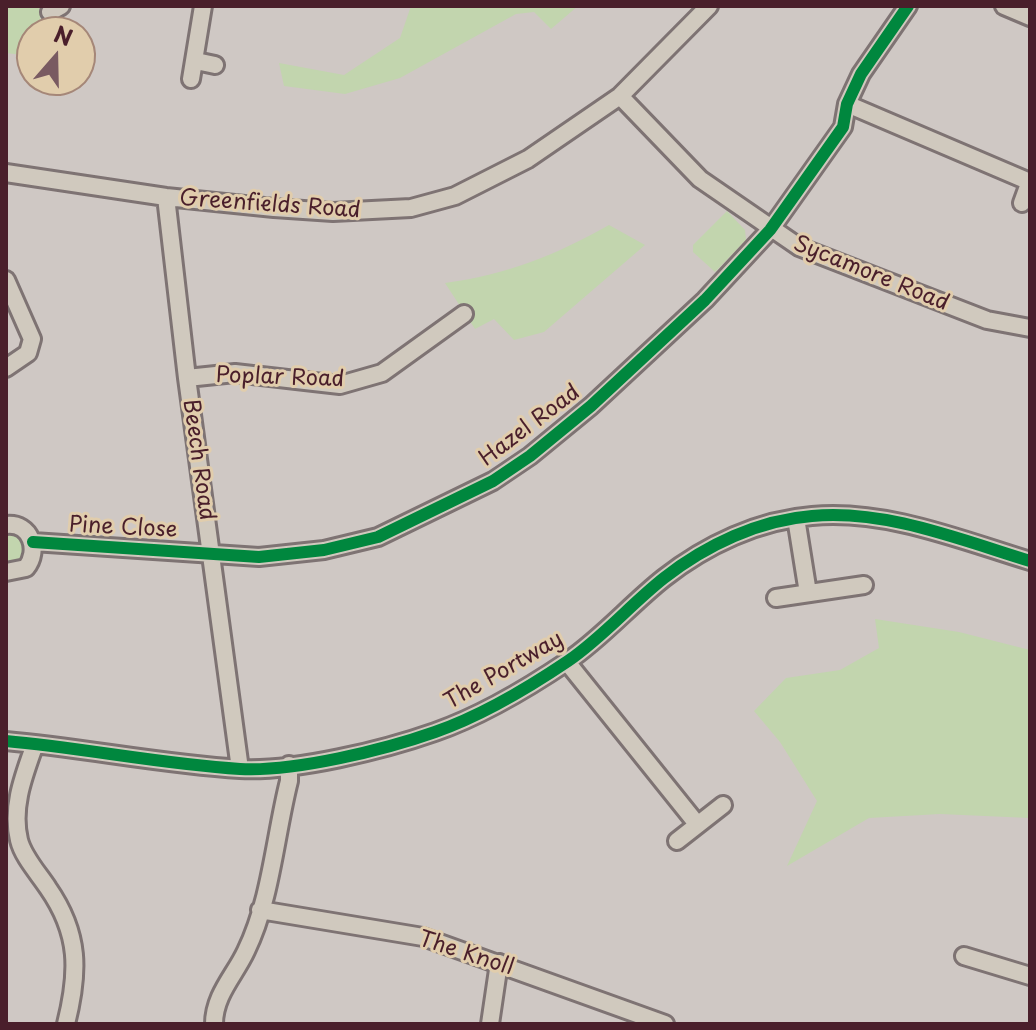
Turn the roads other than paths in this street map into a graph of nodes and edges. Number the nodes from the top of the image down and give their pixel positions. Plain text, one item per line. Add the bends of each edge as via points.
1 (203, 6) edge
2 (709, 6) edge
3 (908, 6) edge
4 (1004, 6) edge
5 (1030, 17) edge
6 (196, 61) junction
7 (215, 65) dead end
8 (191, 79) dead end
9 (620, 96) junction
10 (847, 104) junction
11 (6, 173) edge
12 (1030, 182) edge
13 (166, 197) junction
14 (1022, 203) dead end
15 (770, 230) junction
16 (6, 280) edge
17 (460, 323) dead end
18 (1030, 328) edge
19 (6, 368) edge
20 (187, 378) junction
21 (796, 518) junction
22 (6, 525) edge
23 (33, 542) junction
24 (211, 552) junction
25 (1030, 561) edge
26 (6, 572) edge
27 (864, 585) dead end
28 (808, 593) junction
29 (776, 598) dead end
30 (567, 662) junction
31 (6, 741) edge
32 (35, 744) junction
33 (289, 765) junction
34 (240, 769) junction
35 (723, 805) dead end
36 (697, 824) junction
37 (677, 841) dead end
38 (260, 910) junction
39 (964, 956) dead end
40 (499, 963) junction
41 (1030, 976) edge
42 (624, 1016) edge
43 (66, 1024) edge
44 (214, 1024) edge
45 (490, 1024) edge
46 (665, 1024) edge

1 - 6 street
2 - 9 street, Greenfields Road
3 - 10 street, Hazel Road
4 - 5 street
6 - 7 street
6 - 8 street
9 - 13 street, Greenfields Road via 528,159 455,196 411,208 333,212
9 - 15 street, Sycamore Road via 700,179
10 - 12 street
10 - 15 street, Hazel Road via 843,127
11 - 13 street, Greenfields Road
12 - 14 street
13 - 20 street, Beech Road
15 - 18 street, Sycamore Road via 838,263 972,314
15 - 24 street, Hazel Road via 705,300 591,406 493,481 378,537 259,557
16 - 19 street via 32,339 28,353
17 - 20 street, Poplar Road via 382,373 340,385 235,373
20 - 24 street, Beech Road
21 - 25 street, The Portway via 847,516 900,524
21 - 28 street
21 - 30 street, The Portway via 766,523 696,556
22 - 23 street, Pine Close via 18,525
23 - 24 street, Pine Close
23 - 26 street via 26,568
24 - 34 street, Beech Road
27 - 28 street
28 - 29 street
30 - 33 street, The Portway via 437,732
30 - 36 street
31 - 32 street, The Portway
32 - 34 street, The Portway
32 - 43 street via 18,792 19,842 70,923 75,968
33 - 34 street, The Portway
33 - 38 street
35 - 36 street
36 - 37 street
38 - 40 street, The Knoll via 423,937
38 - 44 street via 246,951 220,996
39 - 41 street
40 - 42 street, The Knoll
40 - 45 street
42 - 46 street, The Knoll

